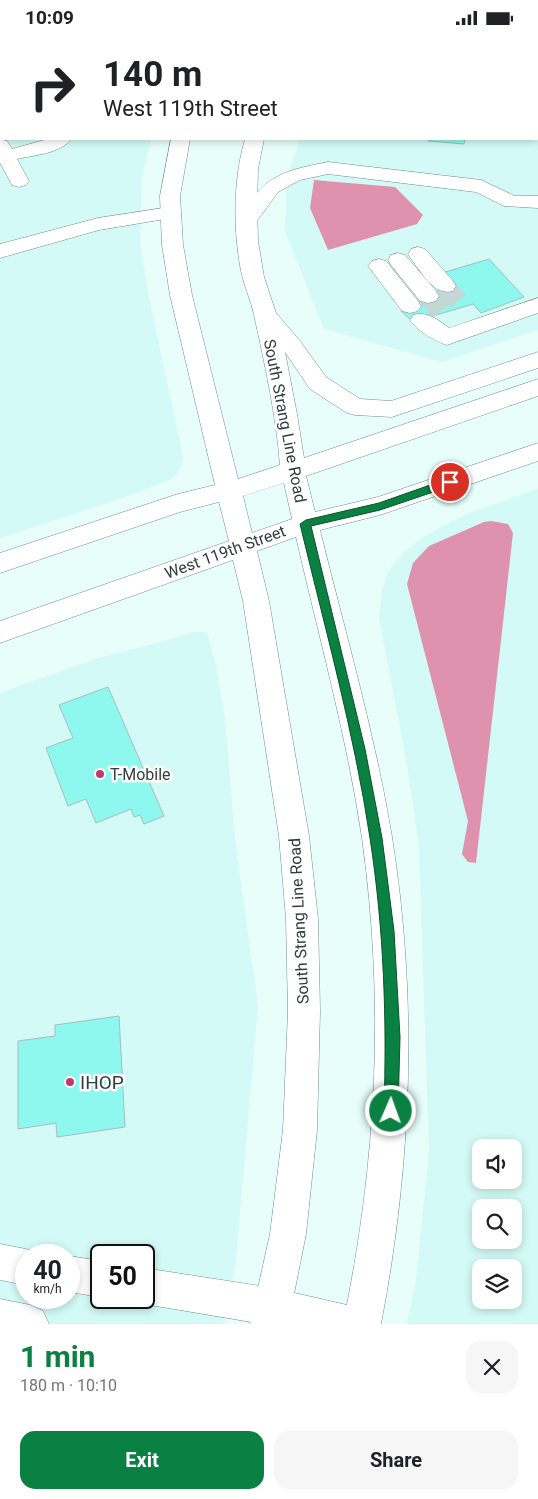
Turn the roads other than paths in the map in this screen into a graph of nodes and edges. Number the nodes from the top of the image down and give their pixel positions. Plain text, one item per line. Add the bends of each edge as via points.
1 (28, 140) edge
2 (59, 140) edge
3 (180, 140) edge
4 (254, 140) edge
5 (2, 144) edge
6 (19, 181) dead end
7 (538, 202) edge
8 (170, 213) junction
9 (247, 220) junction
10 (0, 251) edge
11 (418, 254) dead end
12 (388, 263) dead end
13 (426, 302) junction
14 (538, 305) edge
15 (463, 307) tunnel mouth
16 (442, 313) tunnel mouth
17 (265, 315) junction
18 (468, 329) junction
19 (538, 360) edge
20 (538, 387) edge
21 (538, 452) edge
22 (293, 471) junction
23 (228, 491) junction
24 (306, 524) junction
25 (244, 545) junction
26 (0, 563) edge
27 (0, 633) edge
28 (0, 1262) edge
29 (15, 1265) edge
30 (155, 1289) edge
31 (271, 1316) edge
32 (0, 1318) edge
33 (30, 1324) edge
34 (347, 1324) edge
35 (362, 1324) edge

1 - 5 main road
2 - 5 main road via 49,146
3 - 8 main road, South Strang Line Road via 173,170
4 - 9 main road, South Strang Line Road
5 - 6 main road
7 - 9 main road via 511,202 481,186 328,168 294,175 271,188
8 - 10 main road via 98,224
8 - 23 main road, South Strang Line Road via 181,295
9 - 17 main road, South Strang Line Road via 252,271
11 - 13 main road
12 - 13 main road
13 - 18 main road via 447,337
14 - 18 main road
15 - 18 main road
16 - 18 main road
17 - 19 main road via 318,383 355,407 392,409
17 - 22 main road, South Strang Line Road via 290,430
20 - 22 main road
21 - 24 main road, West 119th Street via 380,506
22 - 23 main road
22 - 24 main road, South Strang Line Road
23 - 25 main road, South Strang Line Road
23 - 26 main road via 178,503
24 - 25 main road, West 119th Street
24 - 35 main road, South Strang Line Road via 359,749 376,838 388,931 393,1037 389,1148 375,1266
25 - 27 main road, West 119th Street
25 - 31 main road, South Strang Line Road via 294,836 302,919 304,1011 300,1130 288,1234
28 - 29 main road
30 - 31 main road
31 - 34 main road
32 - 33 main road

